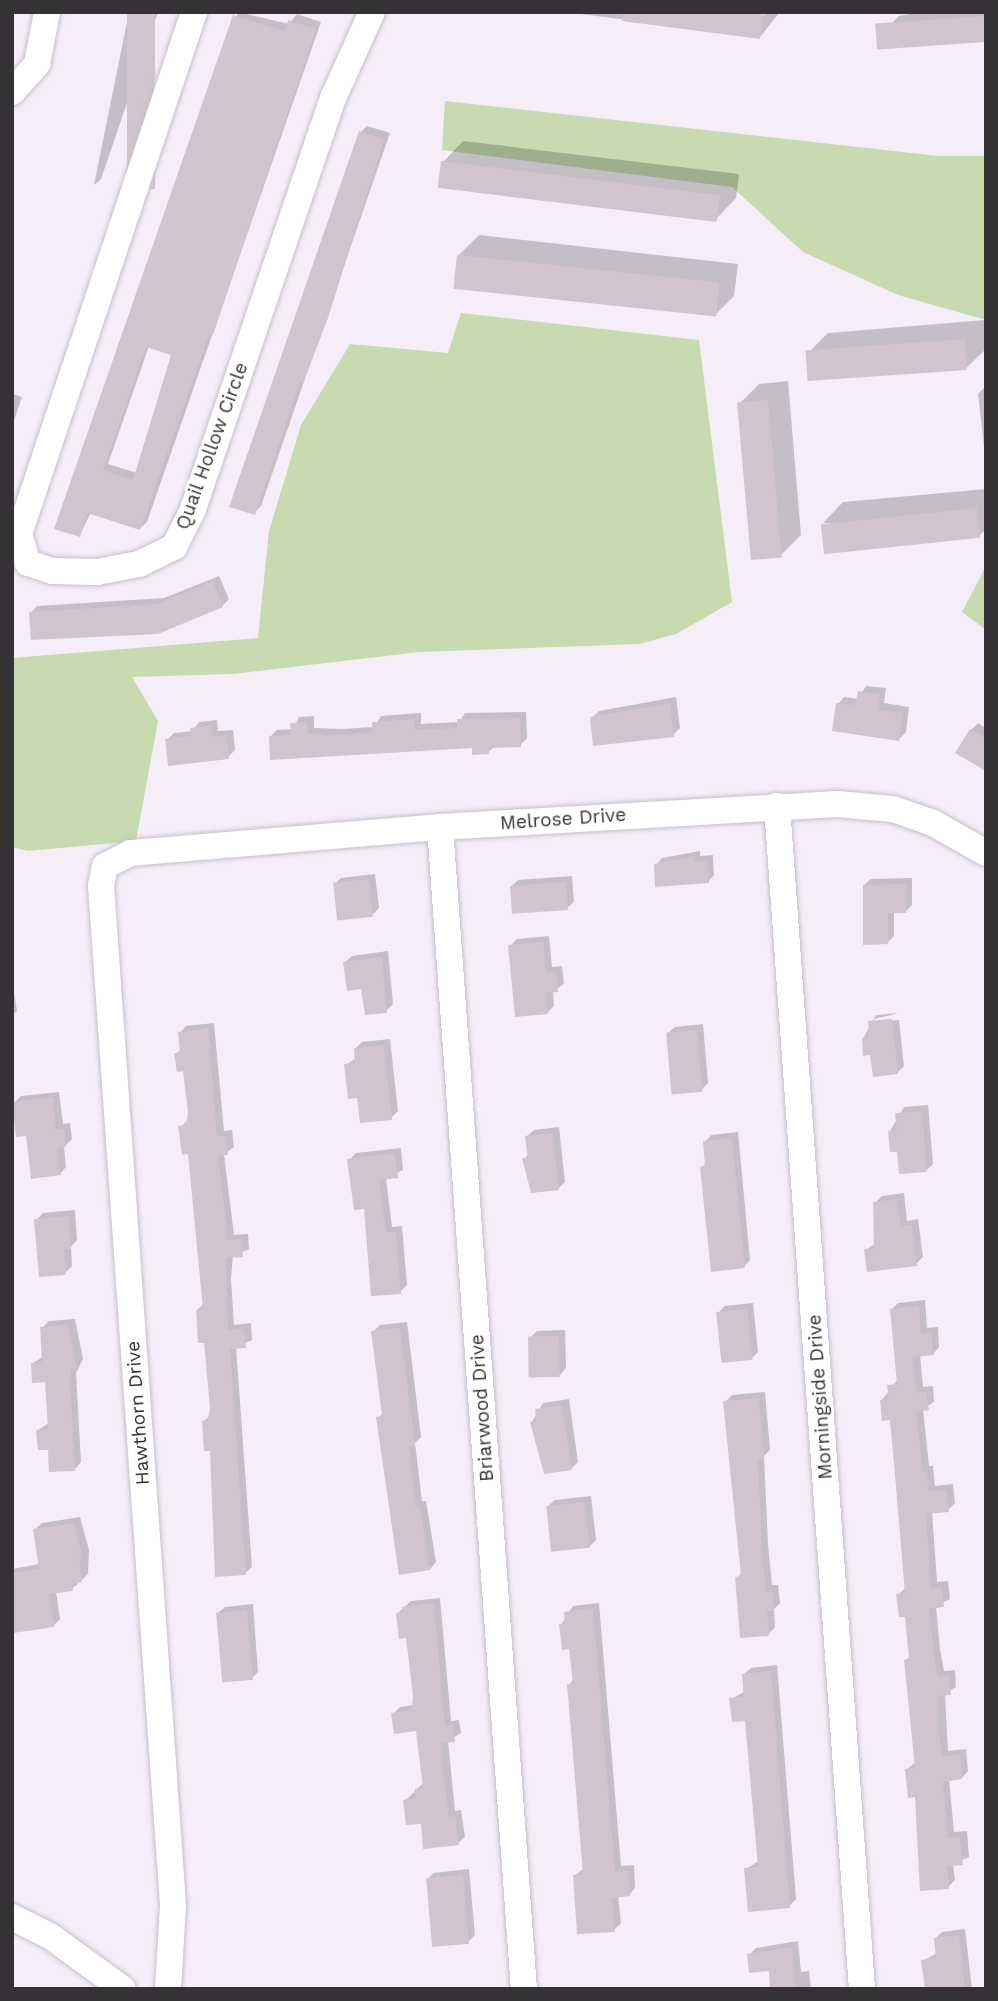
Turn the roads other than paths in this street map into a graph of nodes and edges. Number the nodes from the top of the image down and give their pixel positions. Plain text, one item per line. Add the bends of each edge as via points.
1 (47, 12) edge
2 (194, 12) edge
3 (372, 12) edge
4 (12, 92) edge
5 (777, 806) junction
6 (440, 827) junction
7 (130, 853) joint
8 (986, 853) edge
9 (12, 1917) edge
10 (123, 1989) edge
11 (168, 1989) edge
12 (524, 1989) edge
13 (862, 1989) edge

1 - 4 street via 37,64
2 - 3 street, Quail Hollow Circle via 19,534 28,563 54,571 97,572 139,564 174,547 192,512 334,96
5 - 6 street, Melrose Drive
5 - 8 street, Melrose Drive via 837,804 894,809 933,823
5 - 13 street, Morningside Drive
6 - 7 street, Melrose Drive
6 - 12 street, Briarwood Drive
7 - 11 street, Hawthorn Drive via 106,866 101,886 173,1905
9 - 10 street via 50,1936

